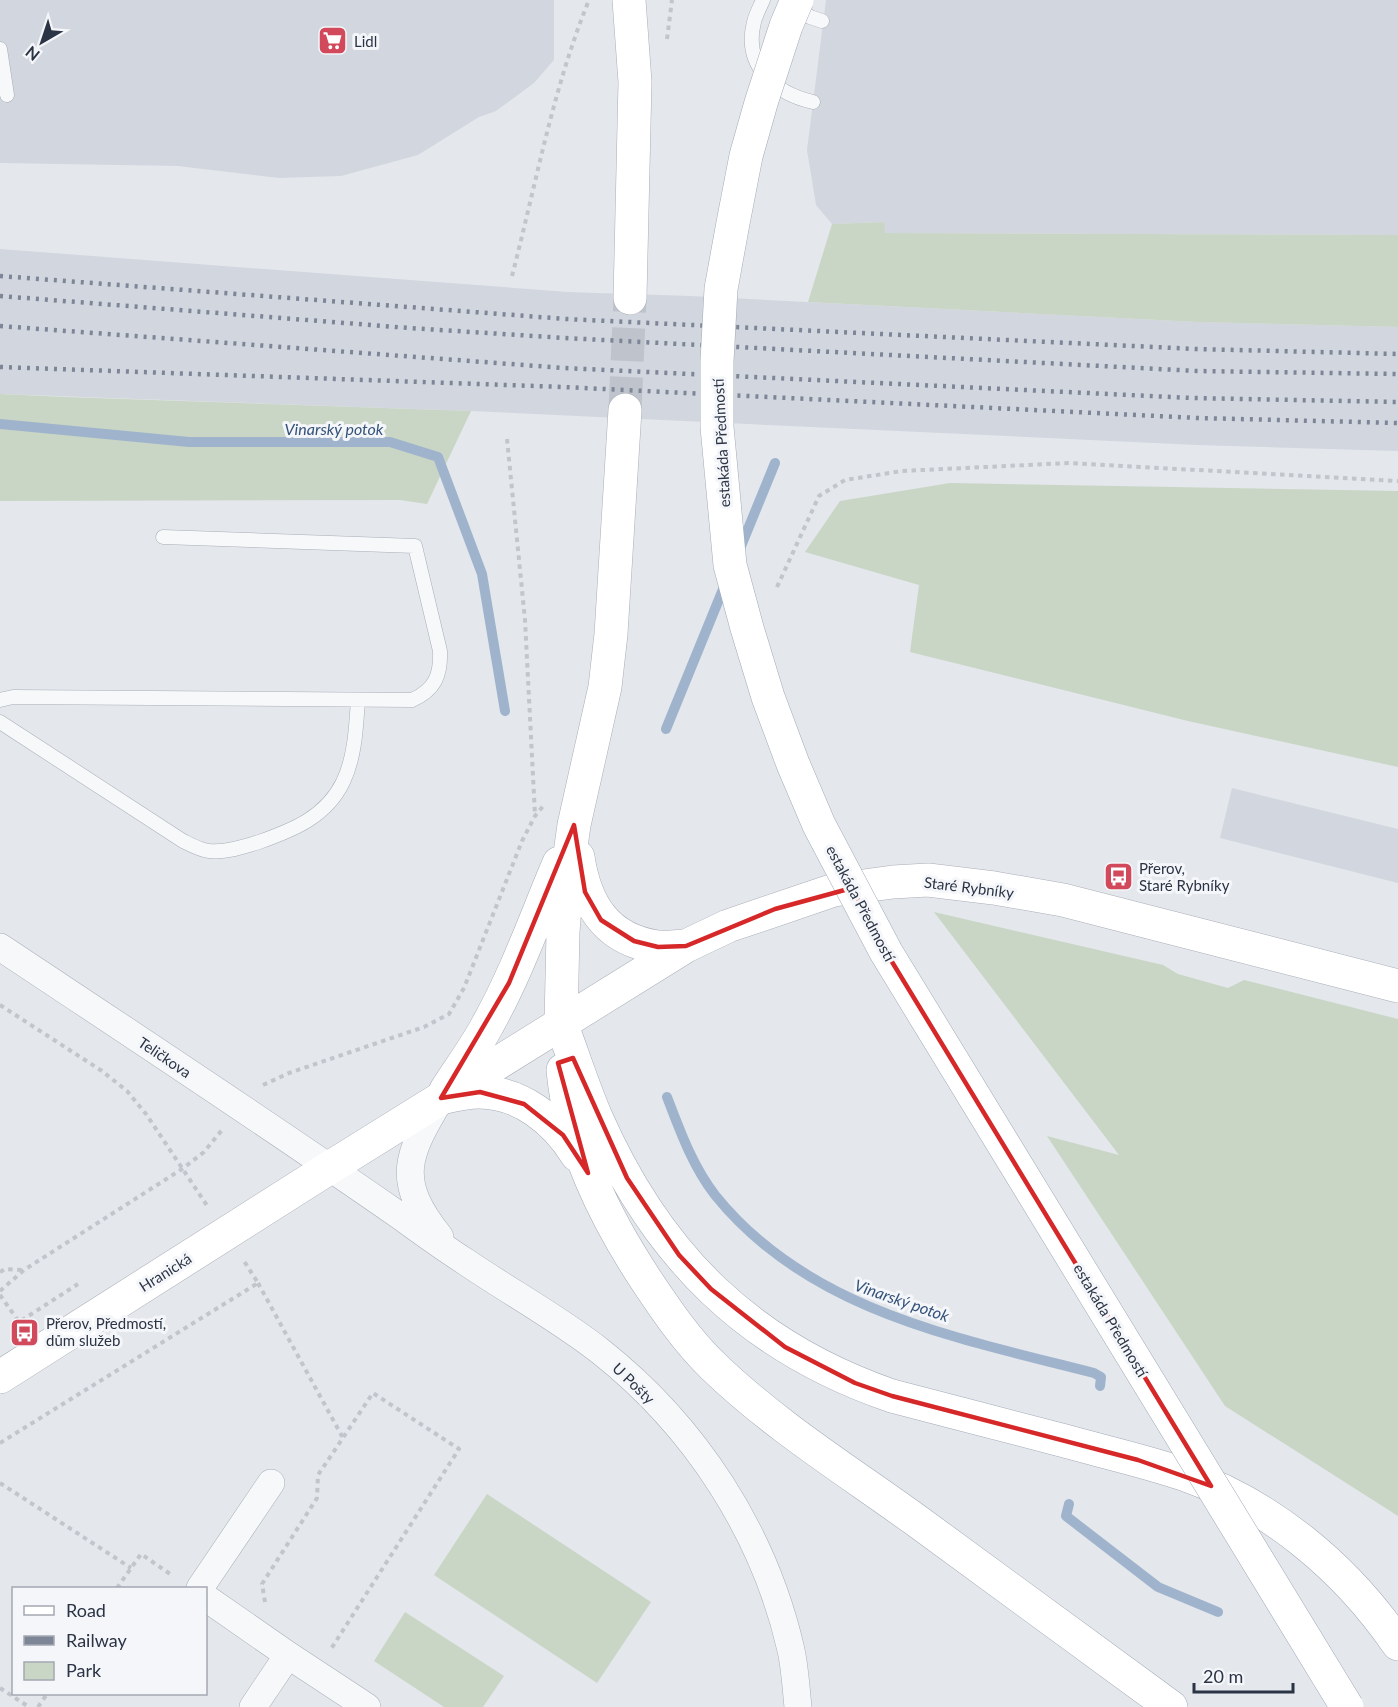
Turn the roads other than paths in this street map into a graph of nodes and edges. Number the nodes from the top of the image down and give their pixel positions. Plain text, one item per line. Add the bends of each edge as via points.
1 (629, 0) edge
2 (650, 0) edge
3 (763, 0) edge
4 (790, 0) edge
5 (797, 0) edge
6 (822, 21) dead end
7 (0, 49) edge
8 (753, 50) junction
9 (635, 82) junction
10 (8, 95) dead end
11 (762, 99) dead end
12 (813, 102) dead end
13 (630, 298) tunnel mouth
14 (625, 410) tunnel mouth
15 (163, 537) dead end
16 (0, 700) edge
17 (358, 700) junction
18 (0, 722) edge
19 (574, 825) junction
20 (686, 946) junction
21 (0, 947) edge
22 (1398, 986) edge
23 (561, 1023) junction
24 (441, 1098) junction
25 (329, 1168) junction
26 (588, 1173) junction
27 (464, 1262) junction
28 (0, 1377) edge
29 (272, 1483) dead end
30 (191, 1585) edge
31 (207, 1599) edge
32 (1398, 1644) edge
33 (288, 1655) junction
34 (253, 1707) edge
35 (367, 1707) edge
36 (798, 1707) edge
37 (1171, 1707) edge
38 (1347, 1707) edge

1 - 9 main road
2 - 9 main road
3 - 8 lane via 754,20
4 - 6 lane via 810,17
5 - 38 main road, estakáda Předmostí, bridge via 746,156 721,289 717,361 717,427 730,565 768,697 819,825 886,952
7 - 10 lane
8 - 11 lane
8 - 12 lane via 767,79 780,90
9 - 13 main road
14 - 19 main road via 608,661
15 - 17 lane via 415,546 440,651 438,677 423,696 412,700
16 - 17 lane
17 - 18 lane via 353,748 344,781 325,808 291,831 225,851 196,848 183,841
19 - 20 main road via 585,892 601,920 634,941 658,947
19 - 23 main road via 563,932
19 - 24 main road via 508,983 488,1024
20 - 22 main road, Staré Rybníky via 728,926 834,890 928,880 1063,900
20 - 23 main road, Staré Rybníky
21 - 25 street, Teličkova
23 - 24 main road, Staré Rybníky
23 - 26 main road via 566,1092
23 - 32 main road via 596,1118 651,1218 679,1255 746,1320 785,1347 855,1383 1138,1461 1184,1475 1234,1497 1271,1518 1328,1561 1366,1601
24 - 25 main road, Hranická
24 - 26 main road via 480,1092 508,1097 536,1110 563,1135
24 - 27 street via 413,1148 410,1180 425,1218
25 - 27 street, U Pošty
25 - 28 main road, Hranická
26 - 37 main road via 608,1217 638,1267 683,1332 712,1365 782,1423
27 - 36 street, U Pošty via 547,1314 635,1381 718,1478 750,1533 776,1594 792,1652
29 - 30 street
31 - 33 street
33 - 34 street
33 - 35 street

